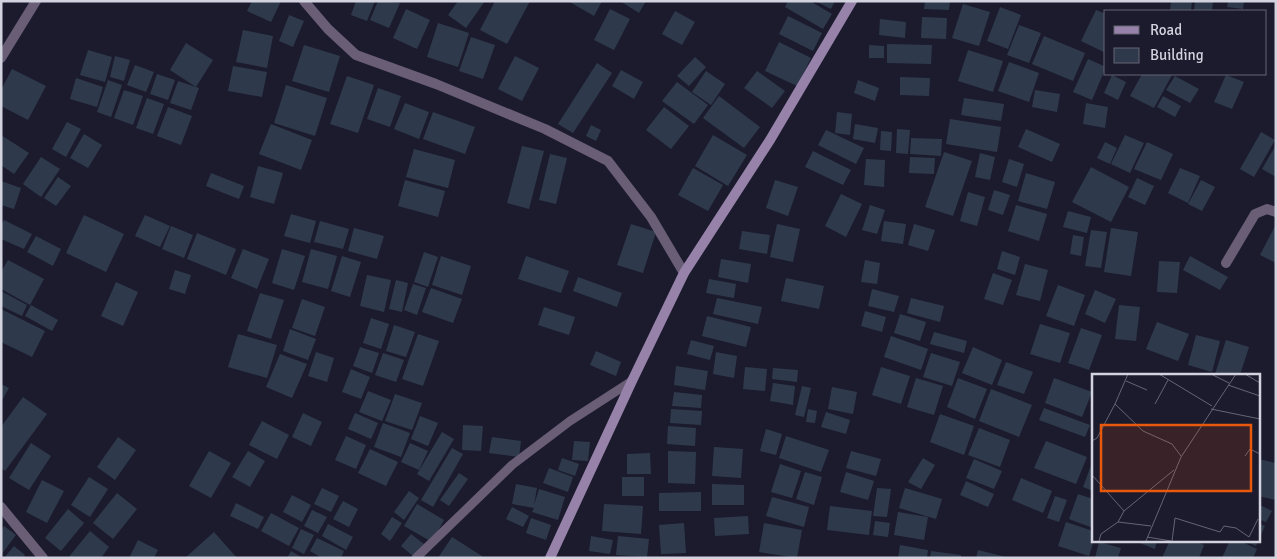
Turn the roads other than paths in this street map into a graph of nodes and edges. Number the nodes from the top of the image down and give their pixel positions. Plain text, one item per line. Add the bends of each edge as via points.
1 (36, 1) edge
2 (304, 1) edge
3 (852, 1) edge
4 (1, 58) edge
5 (1276, 212) edge
6 (1226, 263) dead end
7 (684, 273) junction
8 (632, 381) junction
9 (1, 507) edge
10 (43, 558) edge
11 (416, 558) edge
12 (550, 558) edge

1 - 4 street
2 - 7 street via 356,55 536,125 608,161 651,217
3 - 7 main road via 770,140
5 - 6 street via 1267,209 1255,214
7 - 8 main road
8 - 11 lane via 512,464
8 - 12 main road
9 - 10 street

